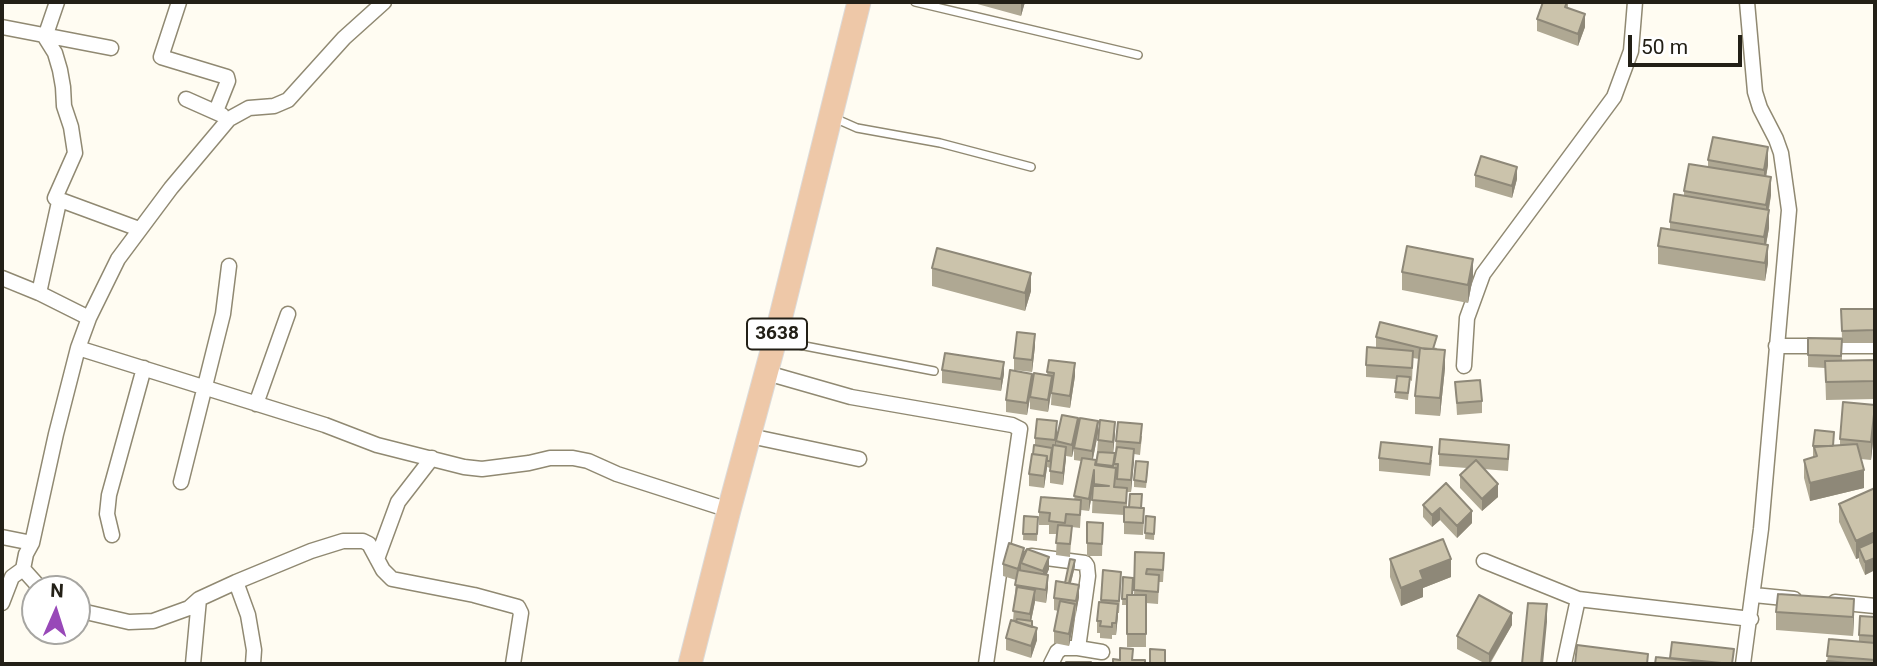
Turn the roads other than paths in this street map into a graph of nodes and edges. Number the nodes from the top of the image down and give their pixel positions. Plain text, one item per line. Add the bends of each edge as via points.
1 (57, 2) edge
2 (179, 2) edge
3 (384, 2) edge
4 (859, 2) edge
5 (915, 2) edge
6 (1635, 2) edge
7 (1747, 2) edge
8 (2, 27) edge
9 (45, 37) junction
10 (111, 48) dead end
11 (1138, 55) dead end
12 (186, 99) dead end
13 (223, 115) junction
14 (829, 116) junction
15 (1031, 167) dead end
16 (59, 202) junction
17 (139, 229) junction
18 (229, 266) dead end
19 (2, 278) edge
20 (39, 293) junction
21 (288, 314) dead end
22 (89, 318) junction
23 (775, 340) junction
24 (1776, 346) junction
25 (1875, 346) edge
26 (78, 348) junction
27 (1464, 366) dead end
28 (144, 368) junction
29 (934, 372) dead end
30 (767, 373) junction
31 (205, 389) junction
32 (256, 404) junction
33 (750, 436) junction
34 (432, 458) junction
35 (859, 459) dead end
36 (181, 482) dead end
37 (729, 510) junction
38 (111, 535) dead end
39 (2, 537) edge
40 (32, 543) junction
41 (1002, 551) junction
42 (377, 559) junction
43 (1484, 561) dead end
44 (23, 569) junction
45 (28, 575) edge
46 (236, 582) junction
47 (1754, 595) junction
48 (198, 599) junction
49 (1578, 599) junction
50 (2, 603) edge
51 (1875, 606) edge
52 (91, 613) edge
53 (1751, 619) junction
54 (1077, 648) junction
55 (1102, 652) dead end
56 (193, 664) edge
57 (253, 664) edge
58 (513, 664) edge
59 (690, 664) edge
60 (986, 664) edge
61 (1051, 664) edge
62 (1564, 664) edge
63 (1743, 664) edge

1 - 9 street
2 - 13 street via 161,57 227,77
3 - 13 street via 288,100
4 - 14 main road, 3638
5 - 11 lane
6 - 27 street via 1631,51 1614,97 1483,274 1467,318
7 - 24 street via 1755,92 1776,139 1788,188 1786,261
8 - 9 street
9 - 10 street
9 - 16 street via 60,70 74,139 75,153 55,196
12 - 13 street
13 - 17 street
14 - 15 lane via 857,128 940,142
14 - 23 main road, 3638
16 - 17 street
16 - 20 street
17 - 22 street via 118,259
18 - 31 street
19 - 20 street
20 - 22 street
21 - 32 street
22 - 26 street
23 - 29 lane
23 - 30 main road, 3638
24 - 25 street
24 - 47 street
26 - 28 street
26 - 40 street
28 - 31 street
28 - 38 street via 109,495
30 - 33 main road, 3638
30 - 41 street via 851,397 1020,429
31 - 32 street
31 - 36 street
32 - 34 street via 377,445
33 - 35 street
33 - 37 main road, 3638
34 - 37 street via 482,469 573,458
34 - 42 street via 398,502
37 - 59 main road, 3638
39 - 40 street
40 - 44 street
41 - 54 street via 1085,563 1088,576
41 - 60 street
42 - 46 street via 369,544 344,541
42 - 58 street via 392,579 518,607 521,613
43 - 49 street
44 - 45 street
44 - 50 street via 12,577
46 - 48 street
46 - 57 street via 248,615
47 - 51 street
47 - 53 street
48 - 52 street via 189,608 153,621 130,622
48 - 56 street
49 - 53 street
49 - 62 street
53 - 63 street
54 - 55 street
54 - 61 street via 1062,648

